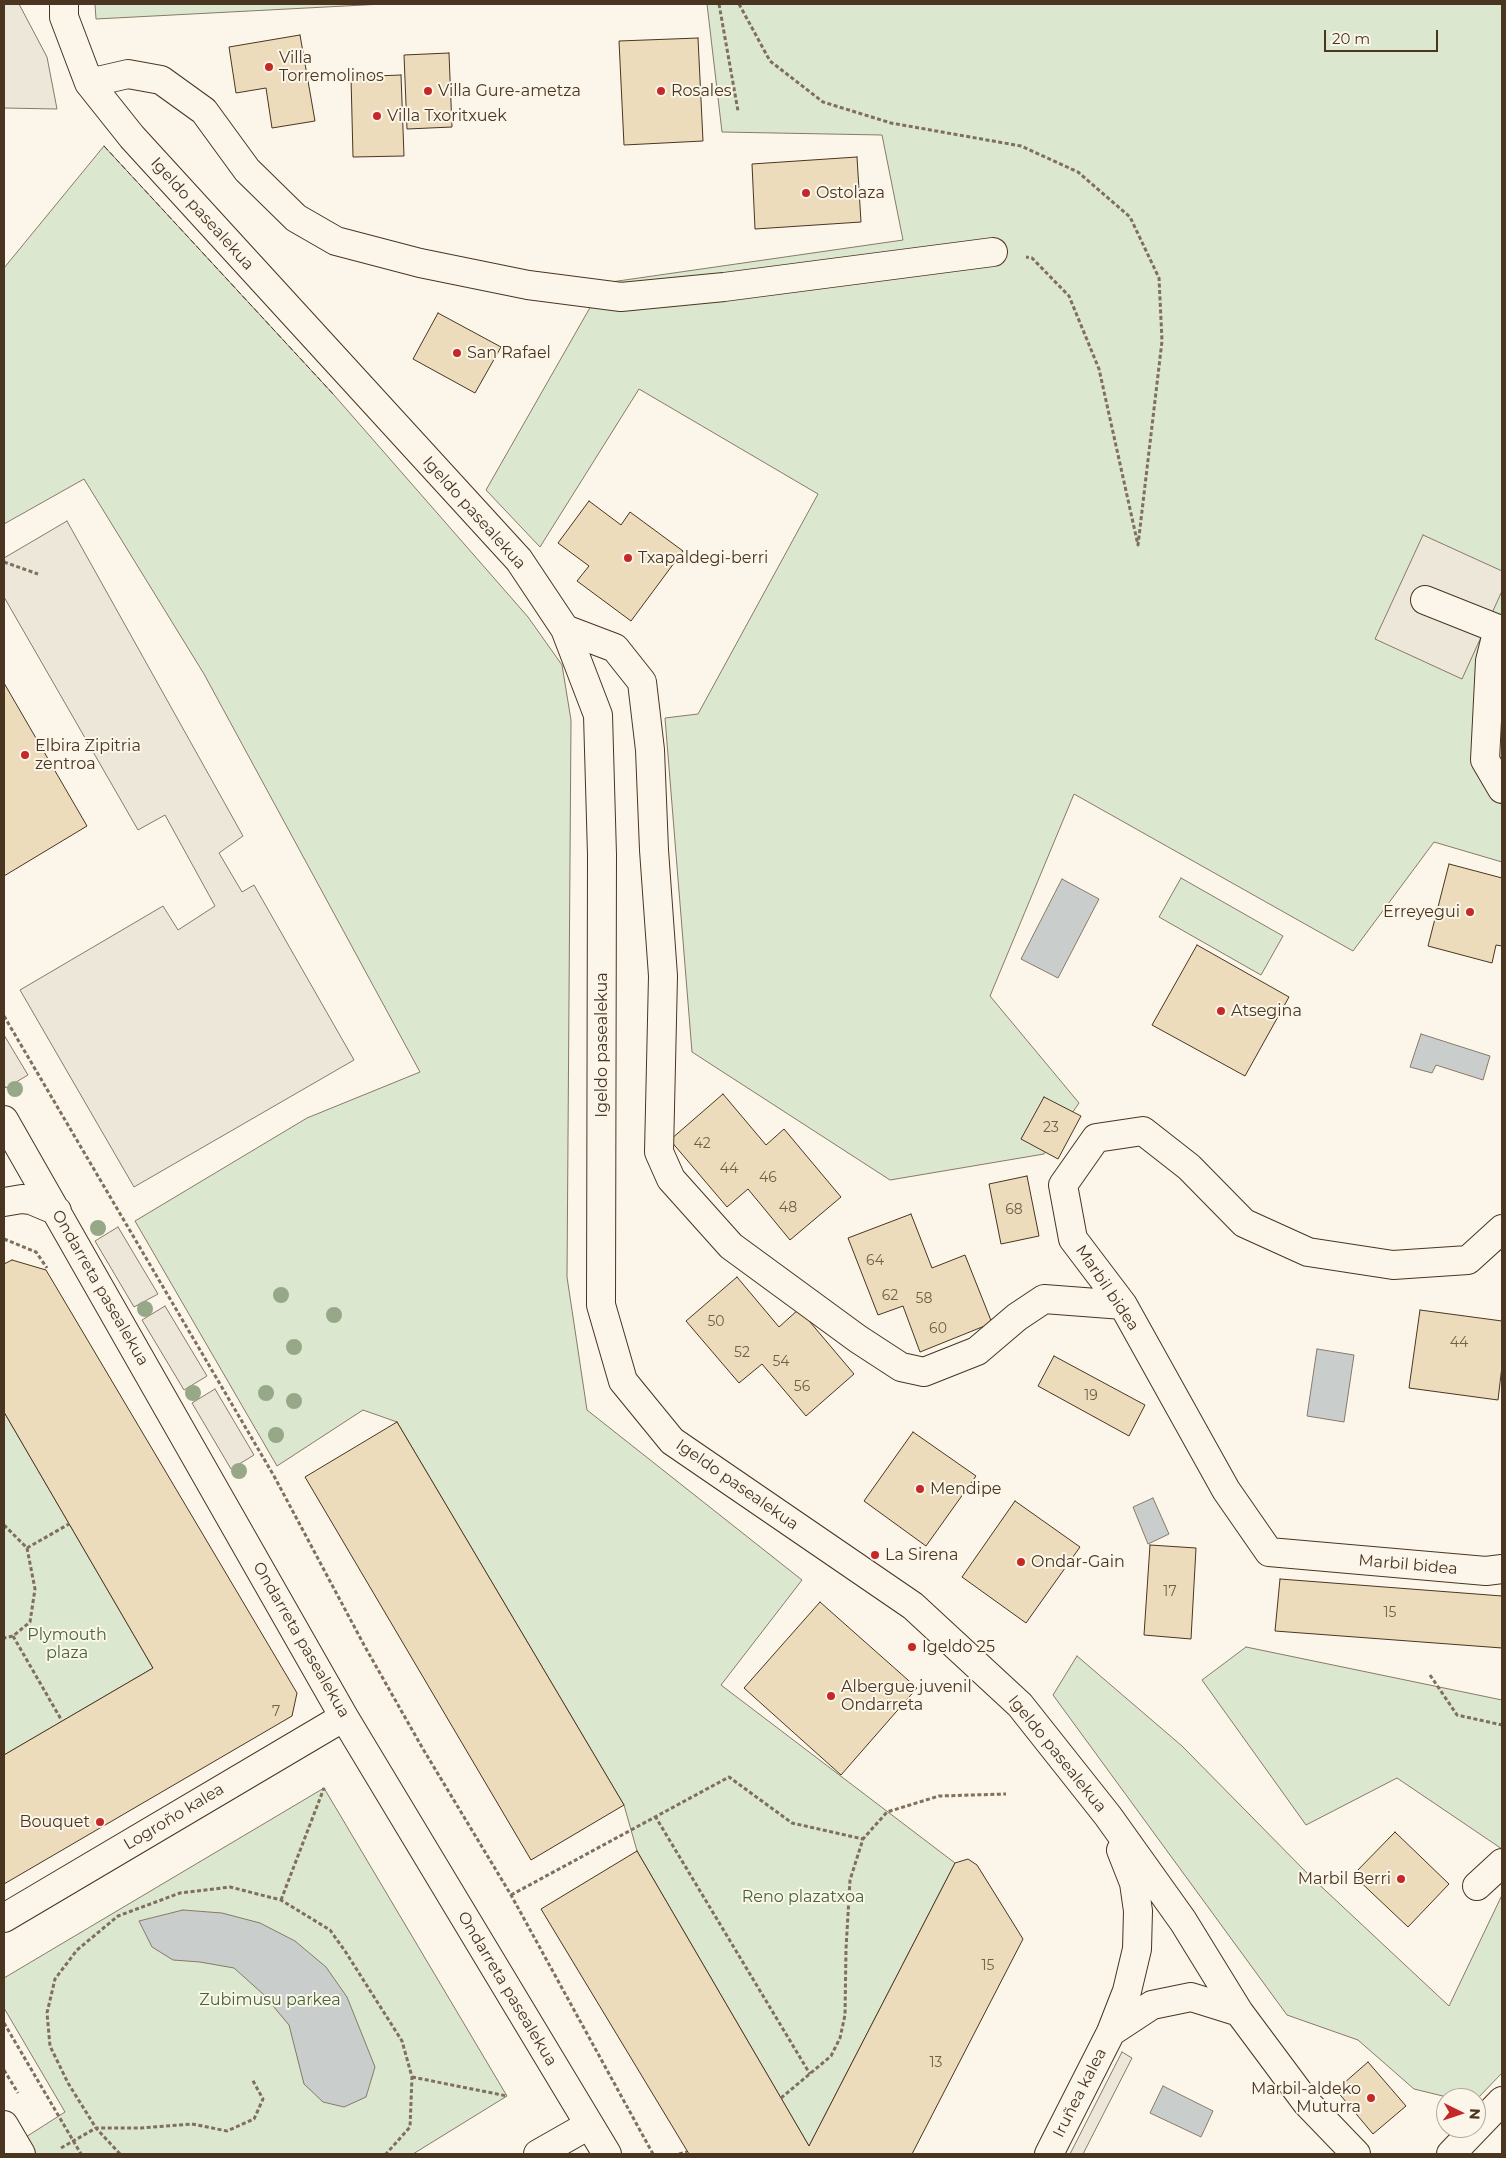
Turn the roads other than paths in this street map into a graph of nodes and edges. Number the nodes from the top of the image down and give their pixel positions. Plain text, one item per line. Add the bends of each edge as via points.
1 (64, 4) edge
2 (88, 83) junction
3 (993, 252) road end
4 (1425, 600) dead end
5 (565, 629) junction
6 (1502, 789) edge
7 (4, 1120) edge
8 (4, 1202) edge
9 (57, 1211) junction
10 (1502, 1229) edge
11 (1123, 1305) junction
12 (1502, 1569) edge
13 (344, 1717) junction
14 (1108, 1816) junction
15 (1502, 1863) edge
16 (1477, 1886) dead end
17 (4, 1918) edge
18 (1239, 2012) junction
19 (1111, 2032) junction
20 (1502, 2102) edge
21 (4, 2125) edge
22 (589, 2125) junction
23 (21, 2154) edge
24 (538, 2154) edge
25 (607, 2154) edge
26 (1049, 2154) edge
27 (1356, 2154) edge
28 (1451, 2154) edge

1 - 2 street, Igeldo pasealekua via 64,17
2 - 3 street via 128,74 161,80 204,111 247,170 296,218 336,241 420,263 528,285 621,297
2 - 5 street, Igeldo pasealekua via 132,138 519,560
4 - 6 street via 1498,629 1490,661 1485,760
5 - 11 street via 614,648 642,682 650,750 663,976 659,1152 671,1179 731,1246 858,1339 902,1367 924,1372 977,1351 1016,1317 1044,1299
5 - 14 street, Igeldo pasealekua via 598,715 602,855 602,1305 623,1382 672,1441 913,1606 1020,1706
7 - 9 street, Ondarreta pasealekua
8 - 9 street via 31,1200
9 - 13 street, Ondarreta pasealekua
10 - 11 street, Marbil bidea via 1468,1260 1393,1265 1308,1252 1244,1224 1189,1167 1143,1131 1096,1138 1063,1185 1073,1239
11 - 12 street, Marbil bidea via 1226,1490 1269,1552 1486,1571
13 - 17 street, Logroño kalea
13 - 22 street, Ondarreta pasealekua
14 - 18 street, Igeldo pasealekua via 1183,1921
14 - 19 street, Iruñea kalea via 1134,1883 1138,1911 1136,1949 1127,1991
15 - 16 street
18 - 19 street via 1191,1997 1152,2005
18 - 27 street, Igeldo pasealekua via 1306,2102
19 - 26 street, Iruñea kalea
20 - 28 street
21 - 23 street
22 - 24 street
22 - 25 street, Ondarreta pasealekua

